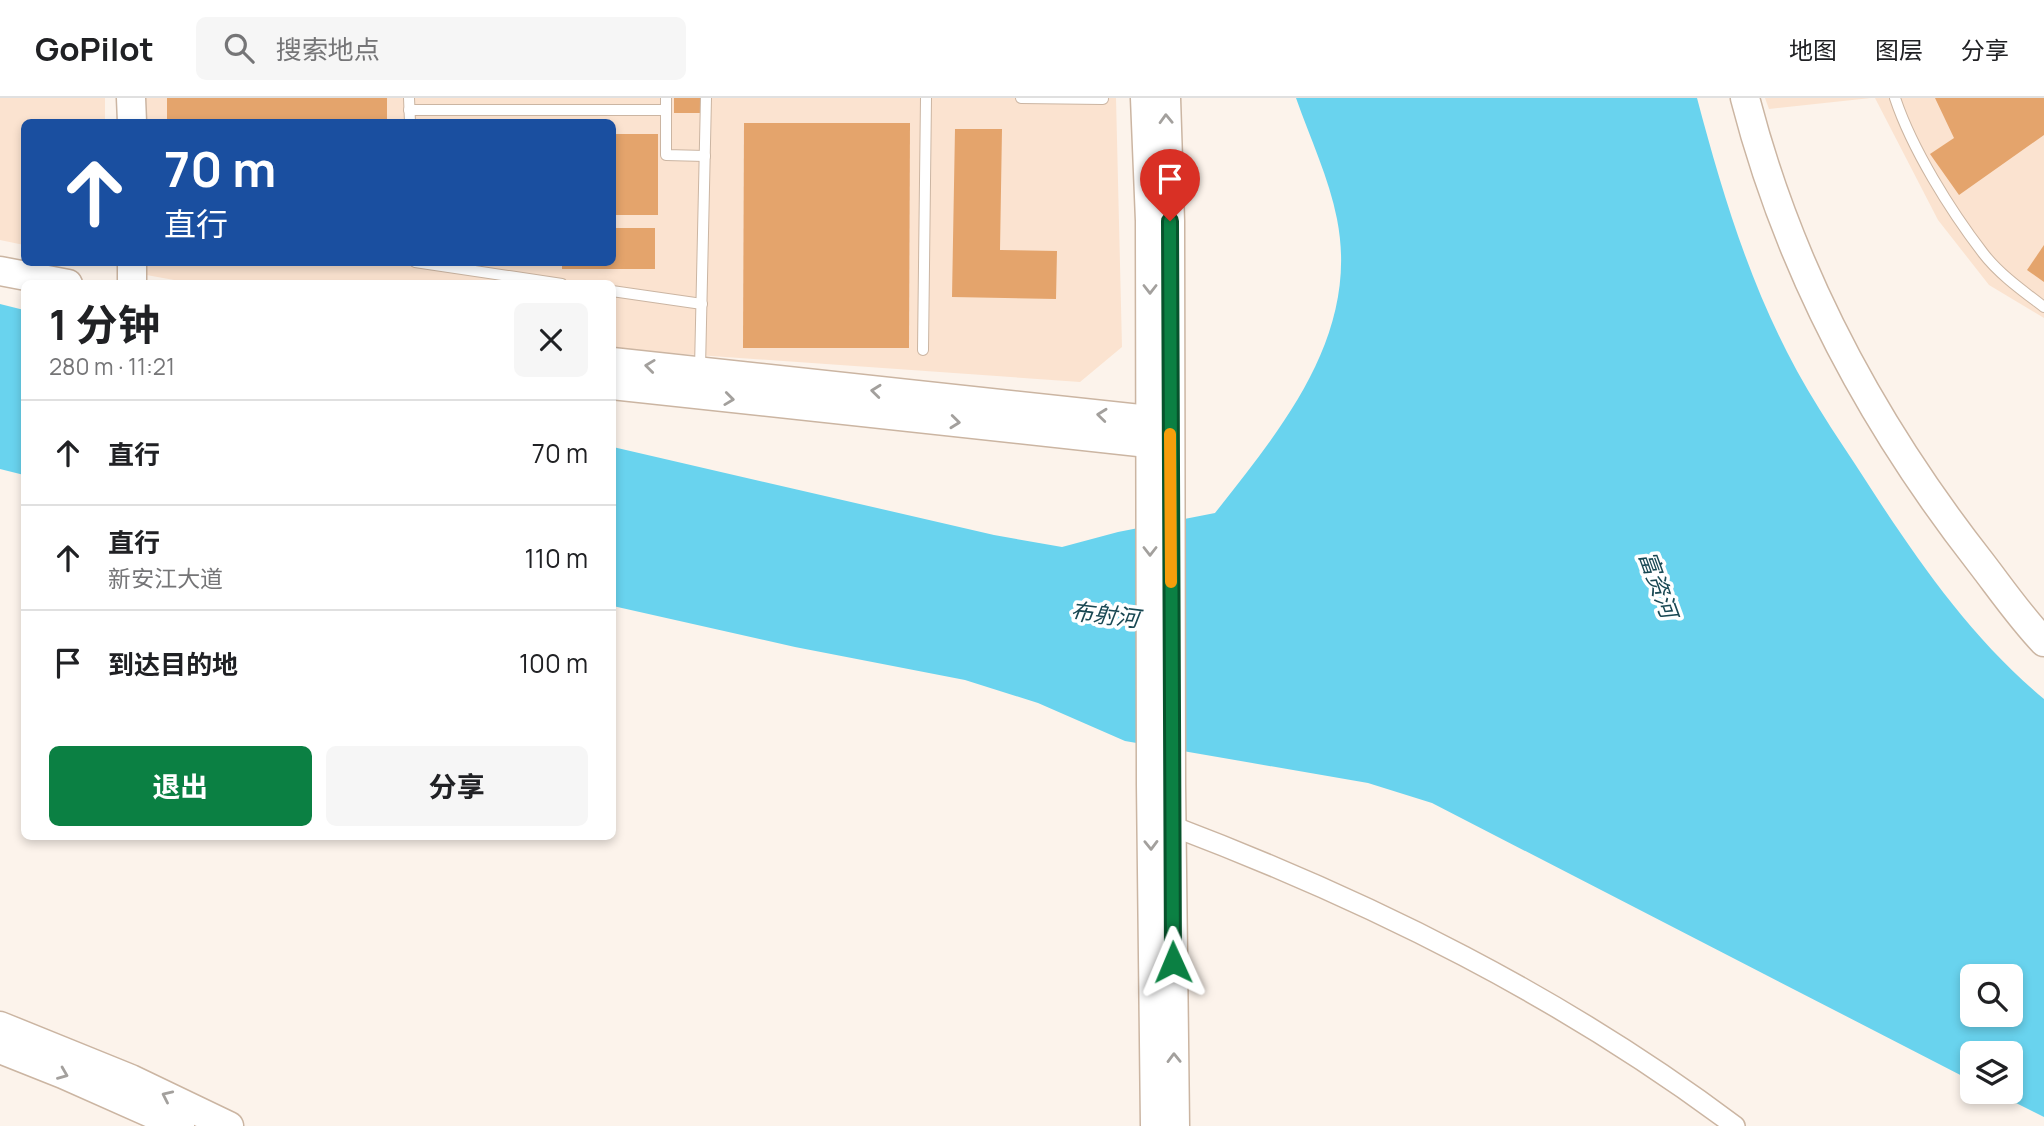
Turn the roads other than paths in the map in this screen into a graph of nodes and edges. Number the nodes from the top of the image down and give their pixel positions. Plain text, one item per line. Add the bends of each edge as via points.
1 (131, 98) edge
2 (409, 98) edge
3 (666, 98) edge
4 (706, 98) edge
5 (926, 98) edge
6 (1021, 98) edge
7 (1145, 98) edge
8 (1166, 98) edge
9 (1745, 98) edge
10 (1895, 98) edge
11 (1103, 99) edge
12 (410, 110) junction
13 (666, 110) junction
14 (132, 119) edge
15 (410, 119) edge
16 (705, 156) junction
17 (442, 266) edge
18 (0, 271) edge
19 (47, 280) edge
20 (535, 280) edge
21 (616, 292) edge
22 (702, 304) junction
23 (2044, 307) edge
24 (923, 351) dead end
25 (616, 362) edge
26 (700, 372) junction
27 (616, 385) edge
28 (1160, 433) junction
29 (2044, 642) edge
30 (1161, 776) junction
31 (1172, 826) junction
32 (0, 1026) edge
33 (0, 1049) edge
34 (180, 1126) edge
35 (229, 1126) edge
36 (1155, 1126) edge
37 (1175, 1126) edge
38 (1735, 1126) edge

1 - 14 main road
2 - 12 lane
3 - 13 lane
4 - 16 lane
5 - 24 lane
6 - 11 lane
7 -> 28 main road
28 -> 8 main road via 1170,221
9 - 29 main road via 1794,248 1861,387 1935,503
10 - 23 lane via 1911,140 1984,254
12 - 13 lane
12 - 15 lane
13 - 16 lane via 666,155
16 - 22 lane
17 - 20 lane
18 - 19 main road
21 - 22 lane
22 - 26 lane
26 -> 25 main road
28 -> 26 main road
27 -> 28 main road
28 - 30 main road
30 - 31 main road
30 -> 36 main road
37 -> 31 main road
31 - 38 street via 1338,893 1454,950 1619,1044
35 -> 32 main road via 131,1079
33 -> 34 main road

